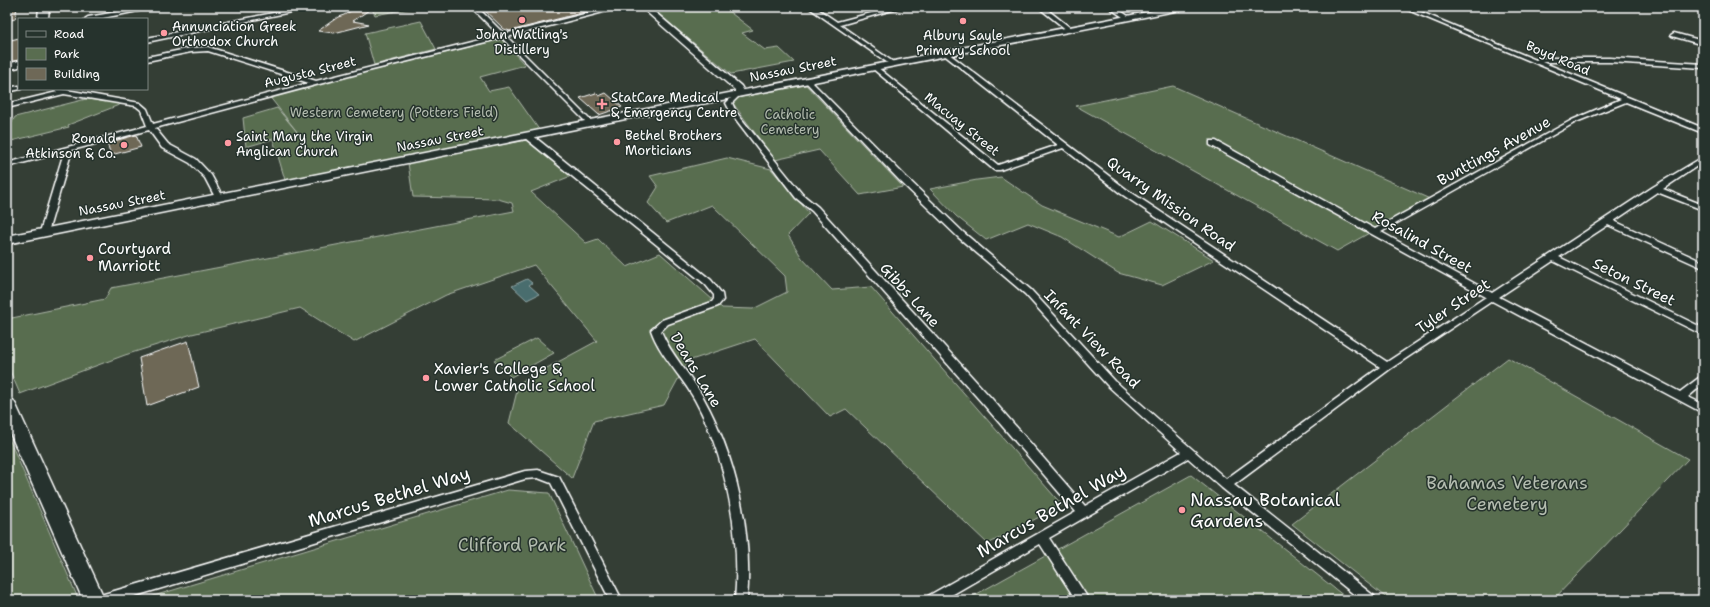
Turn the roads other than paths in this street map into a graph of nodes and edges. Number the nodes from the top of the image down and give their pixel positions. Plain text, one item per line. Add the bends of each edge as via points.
1 (44, 7) edge
2 (155, 7) edge
3 (310, 7) edge
4 (474, 7) edge
5 (620, 7) edge
6 (645, 7) edge
7 (811, 7) edge
8 (900, 7) edge
9 (1041, 7) edge
10 (1111, 7) edge
11 (1186, 7) edge
12 (1404, 7) edge
13 (43, 18) edge
14 (94, 18) edge
15 (1128, 18) junction
16 (837, 24) junction
17 (1070, 30) junction
18 (503, 34) junction
19 (1674, 35) dead end
20 (148, 40) edge
21 (1703, 43) edge
22 (946, 54) junction
23 (148, 60) edge
24 (1532, 60) junction
25 (18, 64) edge
26 (893, 64) junction
27 (1703, 66) edge
28 (7, 67) edge
29 (875, 68) junction
30 (808, 81) junction
31 (315, 83) junction
32 (18, 88) edge
33 (7, 90) edge
34 (58, 90) edge
35 (64, 92) junction
36 (738, 94) junction
37 (1627, 99) junction
38 (7, 106) edge
39 (590, 123) junction
40 (150, 126) junction
41 (1703, 131) edge
42 (528, 136) junction
43 (1213, 143) dead end
44 (1064, 145) junction
45 (69, 148) junction
46 (1703, 159) edge
47 (7, 165) edge
48 (1656, 189) junction
49 (220, 197) junction
50 (1703, 208) edge
51 (1607, 221) junction
52 (44, 232) junction
53 (1376, 232) junction
54 (7, 240) edge
55 (1552, 257) junction
56 (1703, 265) edge
57 (1492, 297) junction
58 (1703, 332) edge
59 (1387, 367) junction
60 (1703, 379) edge
61 (1681, 397) junction
62 (7, 405) edge
63 (1703, 409) edge
64 (1188, 452) junction
65 (1226, 485) junction
66 (1084, 513) junction
67 (1042, 538) junction
68 (94, 600) edge
69 (104, 600) edge
70 (616, 600) edge
71 (741, 600) edge
72 (932, 600) edge
73 (1083, 600) edge
74 (1370, 600) edge

1 - 13 highway
2 - 14 street
3 - 20 street
4 - 18 street
5 - 18 street, Augusta Street
6 - 36 street via 738,88
7 - 16 street
8 - 16 street
9 - 17 street
10 - 15 street
11 - 15 main road, Nassau Street
12 - 24 street, Boyd Road
15 - 17 main road, Nassau Street
16 - 26 street
17 - 22 main road, Nassau Street
18 - 31 street, Augusta Street
18 - 39 street
19 - 21 street
22 - 26 main road, Nassau Street
22 - 44 street, Quarry Mission Road
23 - 31 street via 191,50 208,49
24 - 27 street via 1610,60
24 - 37 street, Boyd Road
25 - 28 highway
26 - 29 main road, Nassau Street
29 - 30 main road, Nassau Street
29 - 44 street, Macuay Street via 997,168
30 - 36 main road, Nassau Street
30 - 64 street, Infant View Road via 912,189 1028,292 1111,383
31 - 40 street, Augusta Street
32 - 33 street
34 - 35 street
35 - 38 street
35 - 40 street via 138,104 144,109
36 - 39 main road, Nassau Street
36 - 66 street, Gibbs Lane via 729,102 733,112 799,196 815,209
37 - 41 street, Boyd Road
37 - 53 street, Bunttings Avenue via 1574,121
39 - 42 main road, Nassau Street
40 - 45 street, Augusta Street
40 - 49 street via 165,146 193,161 208,177
42 - 49 main road, Nassau Street
42 - 71 street, Deans Lane via 702,277 718,294 719,300 715,304 665,322 656,330 660,341 701,401 717,437 736,507 744,580
43 - 53 street, Rosalind Street
44 - 59 street, Quarry Mission Road via 1166,221
45 - 47 street, Augusta Street
45 - 52 street
46 - 48 street, Tyler Street
48 - 50 street
48 - 51 street, Tyler Street
49 - 52 main road, Nassau Street
51 - 55 street, Tyler Street
51 - 56 street
52 - 54 main road, Nassau Street
53 - 57 street, Rosalind Street
55 - 57 street, Tyler Street
55 - 58 street, Seton Street
57 - 59 street, Tyler Street
57 - 61 street, Rosalind Street
59 - 65 street, Tyler Street
60 - 61 street
61 - 63 street, Rosalind Street
62 - 68 highway
64 - 65 street, Infant View Road
64 - 66 street, Marcus Bethel Way
65 - 74 street, Infant View Road
66 - 67 street, Marcus Bethel Way
67 - 72 street, Marcus Bethel Way
67 - 73 street
69 - 70 street, Marcus Bethel Way via 525,475 538,474 554,480

